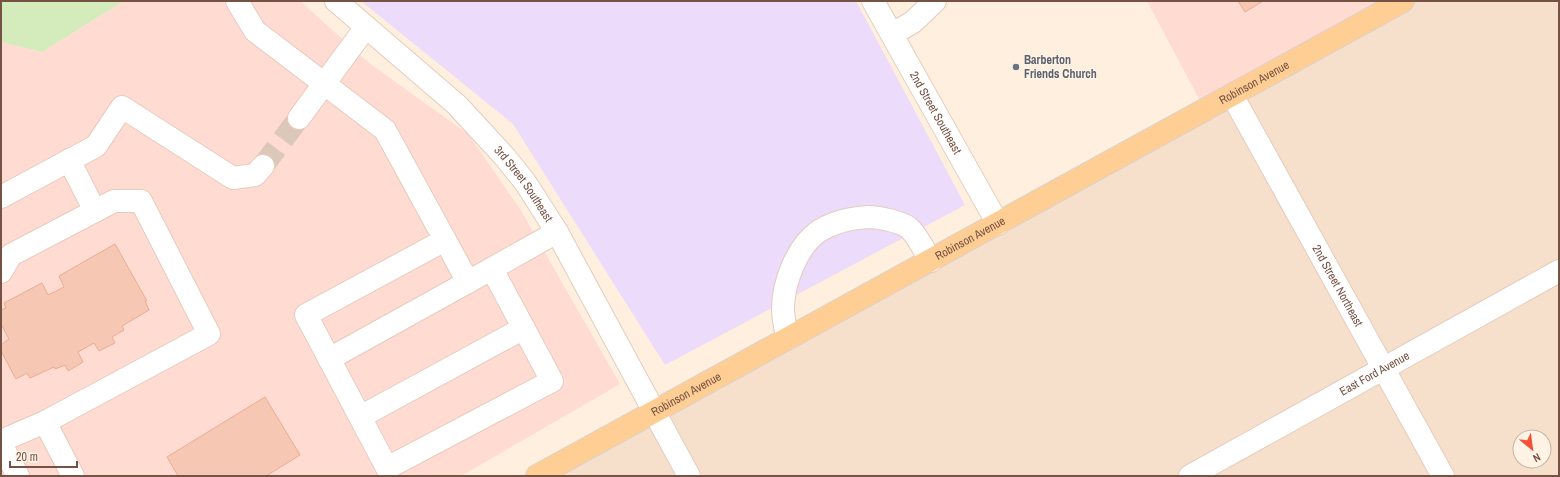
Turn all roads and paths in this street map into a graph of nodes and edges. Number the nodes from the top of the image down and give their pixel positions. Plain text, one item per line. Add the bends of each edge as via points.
1 (237, 1) edge
2 (336, 1) edge
3 (873, 1) edge
4 (935, 1) edge
5 (1403, 1) edge
6 (366, 27) junction
7 (892, 34) junction
8 (324, 83) junction
9 (1232, 95) junction
10 (298, 118) tunnel mouth
11 (69, 160) junction
12 (264, 166) tunnel mouth
13 (1, 197) edge
14 (95, 211) junction
15 (998, 224) junction
16 (557, 232) junction
17 (445, 240) junction
18 (930, 261) junction
19 (492, 269) junction
20 (1559, 271) edge
21 (1, 272) edge
22 (468, 282) junction
23 (524, 328) junction
24 (787, 339) junction
25 (329, 359) junction
26 (1384, 369) junction
27 (654, 412) junction
28 (360, 416) junction
29 (45, 422) junction
30 (1, 441) edge
31 (1, 444) edge
32 (18, 476) edge
33 (73, 476) edge
34 (537, 476) edge
35 (690, 476) edge
36 (1190, 476) edge
37 (1443, 476) edge

1 - 8 street via 255,31
2 - 6 street, 3rd Street Southeast
3 - 7 street, 2nd Street Southeast
4 - 7 street via 913,22
5 - 9 main road, Robinson Avenue
6 - 8 street
6 - 16 street, 3rd Street Southeast via 457,105 525,182
7 - 15 street, 2nd Street Southeast
8 - 10 street
8 - 17 street via 385,130
9 - 15 main road, Robinson Avenue
9 - 26 street, 2nd Street Northeast
11 - 12 street via 96,146 122,107 232,178 255,175
11 - 13 street
11 - 14 street
14 - 21 street via 11,255
14 - 29 street via 114,201 141,201 209,334
15 - 18 main road, Robinson Avenue
16 - 19 street
16 - 27 street, 3rd Street Southeast
17 - 22 street
17 - 25 street via 306,315
18 - 24 main road, Robinson Avenue
18 - 24 street via 911,229 896,222 875,217 853,218 832,224 818,232 801,250 789,276 783,310
19 - 22 street
19 - 23 street
20 - 26 street, East Ford Avenue
22 - 25 street
23 - 28 street
23 - 28 street via 552,381 387,468
24 - 27 main road, Robinson Avenue
25 - 28 street
26 - 36 street, East Ford Avenue
26 - 37 street, 2nd Street Northeast
27 - 34 main road, Robinson Avenue
27 - 35 street, 3rd Street Southeast
29 - 30 street
29 - 33 street
31 - 32 street

